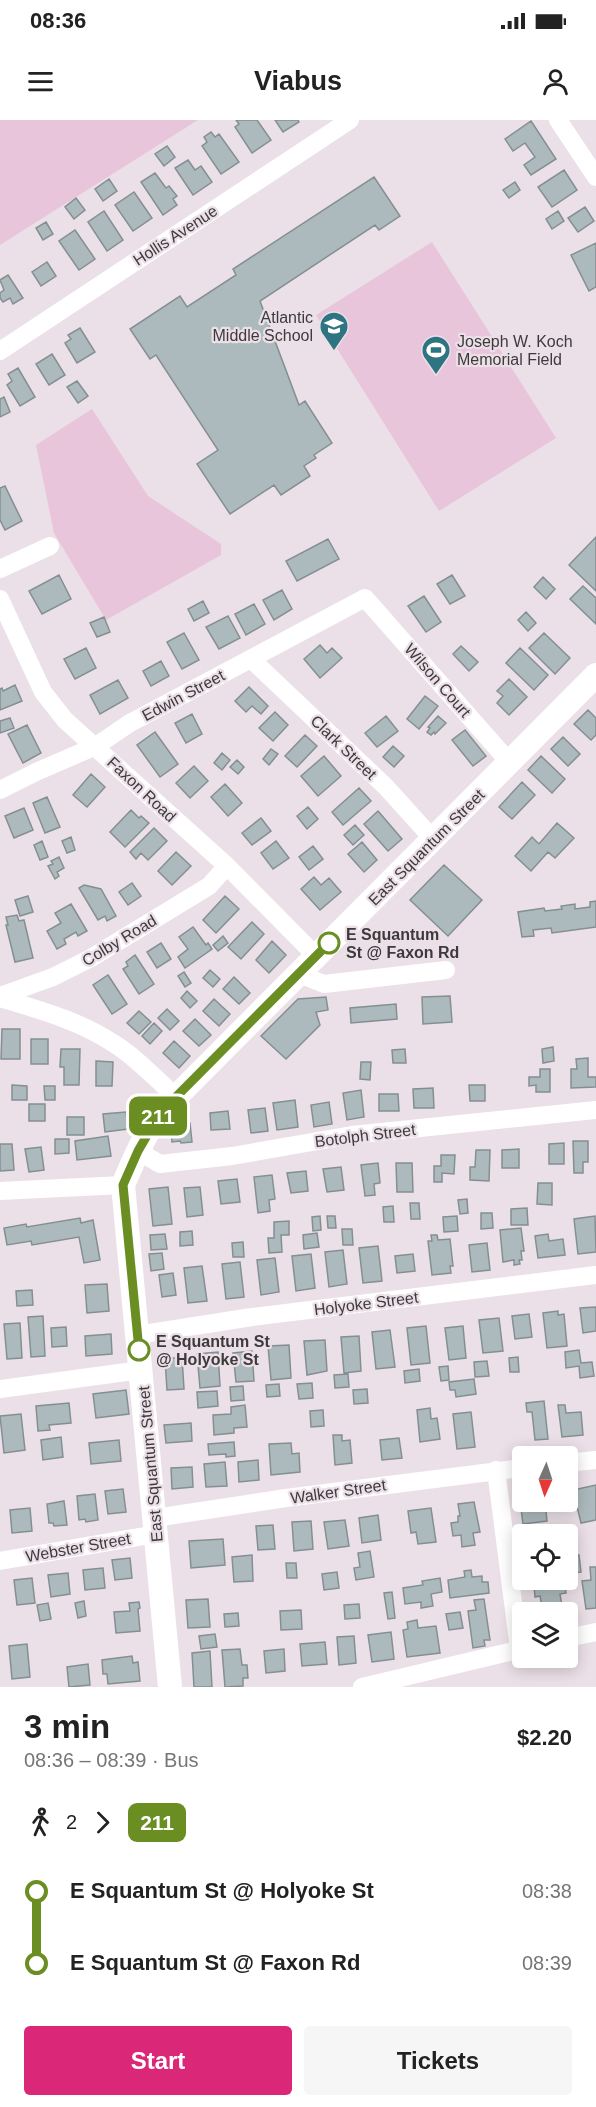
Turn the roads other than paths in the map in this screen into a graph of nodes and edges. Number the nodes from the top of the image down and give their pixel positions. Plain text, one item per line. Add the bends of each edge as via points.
1 (350, 120) edge
2 (558, 120) edge
3 (331, 125) edge
4 (596, 177) edge
5 (0, 351) edge
6 (50, 546) dead end
7 (0, 570) edge
8 (365, 598) joint
9 (0, 599) edge
10 (251, 659) junction
11 (596, 675) edge
12 (96, 747) junction
13 (510, 763) junction
14 (0, 790) edge
15 (433, 839) junction
16 (227, 866) junction
17 (316, 956) junction
18 (446, 970) dead end
19 (299, 974) junction
20 (0, 997) edge
21 (176, 1097) junction
22 (596, 1110) edge
23 (138, 1151) junction
24 (123, 1185) junction
25 (0, 1191) edge
26 (596, 1275) edge
27 (137, 1335) junction
28 (141, 1371) junction
29 (0, 1389) edge
30 (596, 1460) edge
31 (578, 1462) edge
32 (512, 1469) edge
33 (496, 1470) junction
34 (156, 1526) junction
35 (0, 1561) edge
36 (514, 1602) edge
37 (596, 1632) edge
38 (578, 1636) edge
39 (512, 1651) edge
40 (170, 1687) edge
41 (362, 1687) edge

1 - 3 street, Hollis Avenue
2 - 4 street
3 - 5 street, Hollis Avenue
6 - 7 street
8 - 10 street, Edwin Street
8 - 13 street, Wilson Court
9 - 12 street, Faxon Road via 43,692 65,720
10 - 12 street, Edwin Street via 130,723
10 - 15 street, Clark Street via 386,787
11 - 13 main road, East Squantum Street
12 - 14 street, Edwin Street
12 - 16 street, Faxon Road
13 - 15 main road, East Squantum Street
15 - 17 main road, East Squantum Street
16 - 17 street, Faxon Road
16 - 20 street, Colby Road via 209,886 91,957 53,977
17 - 19 main road, East Squantum Street
18 - 19 street via 324,984
19 - 21 main road, East Squantum Street
20 - 21 street via 70,1020 114,1043
21 - 23 main road, East Squantum Street via 160,1113
22 - 23 street, Botolph Street via 352,1135 160,1164
23 - 24 main road, East Squantum Street
24 - 25 street
24 - 27 main road, East Squantum Street
26 - 27 street, Holyoke Street
27 - 28 main road, East Squantum Street
28 - 29 street
28 - 34 main road, East Squantum Street
30 - 31 street
32 - 33 street, Walker Street
33 - 34 street, Walker Street via 298,1497
33 - 36 street
34 - 35 street, Webster Street
34 - 40 main road, East Squantum Street
37 - 38 street
39 - 41 street

